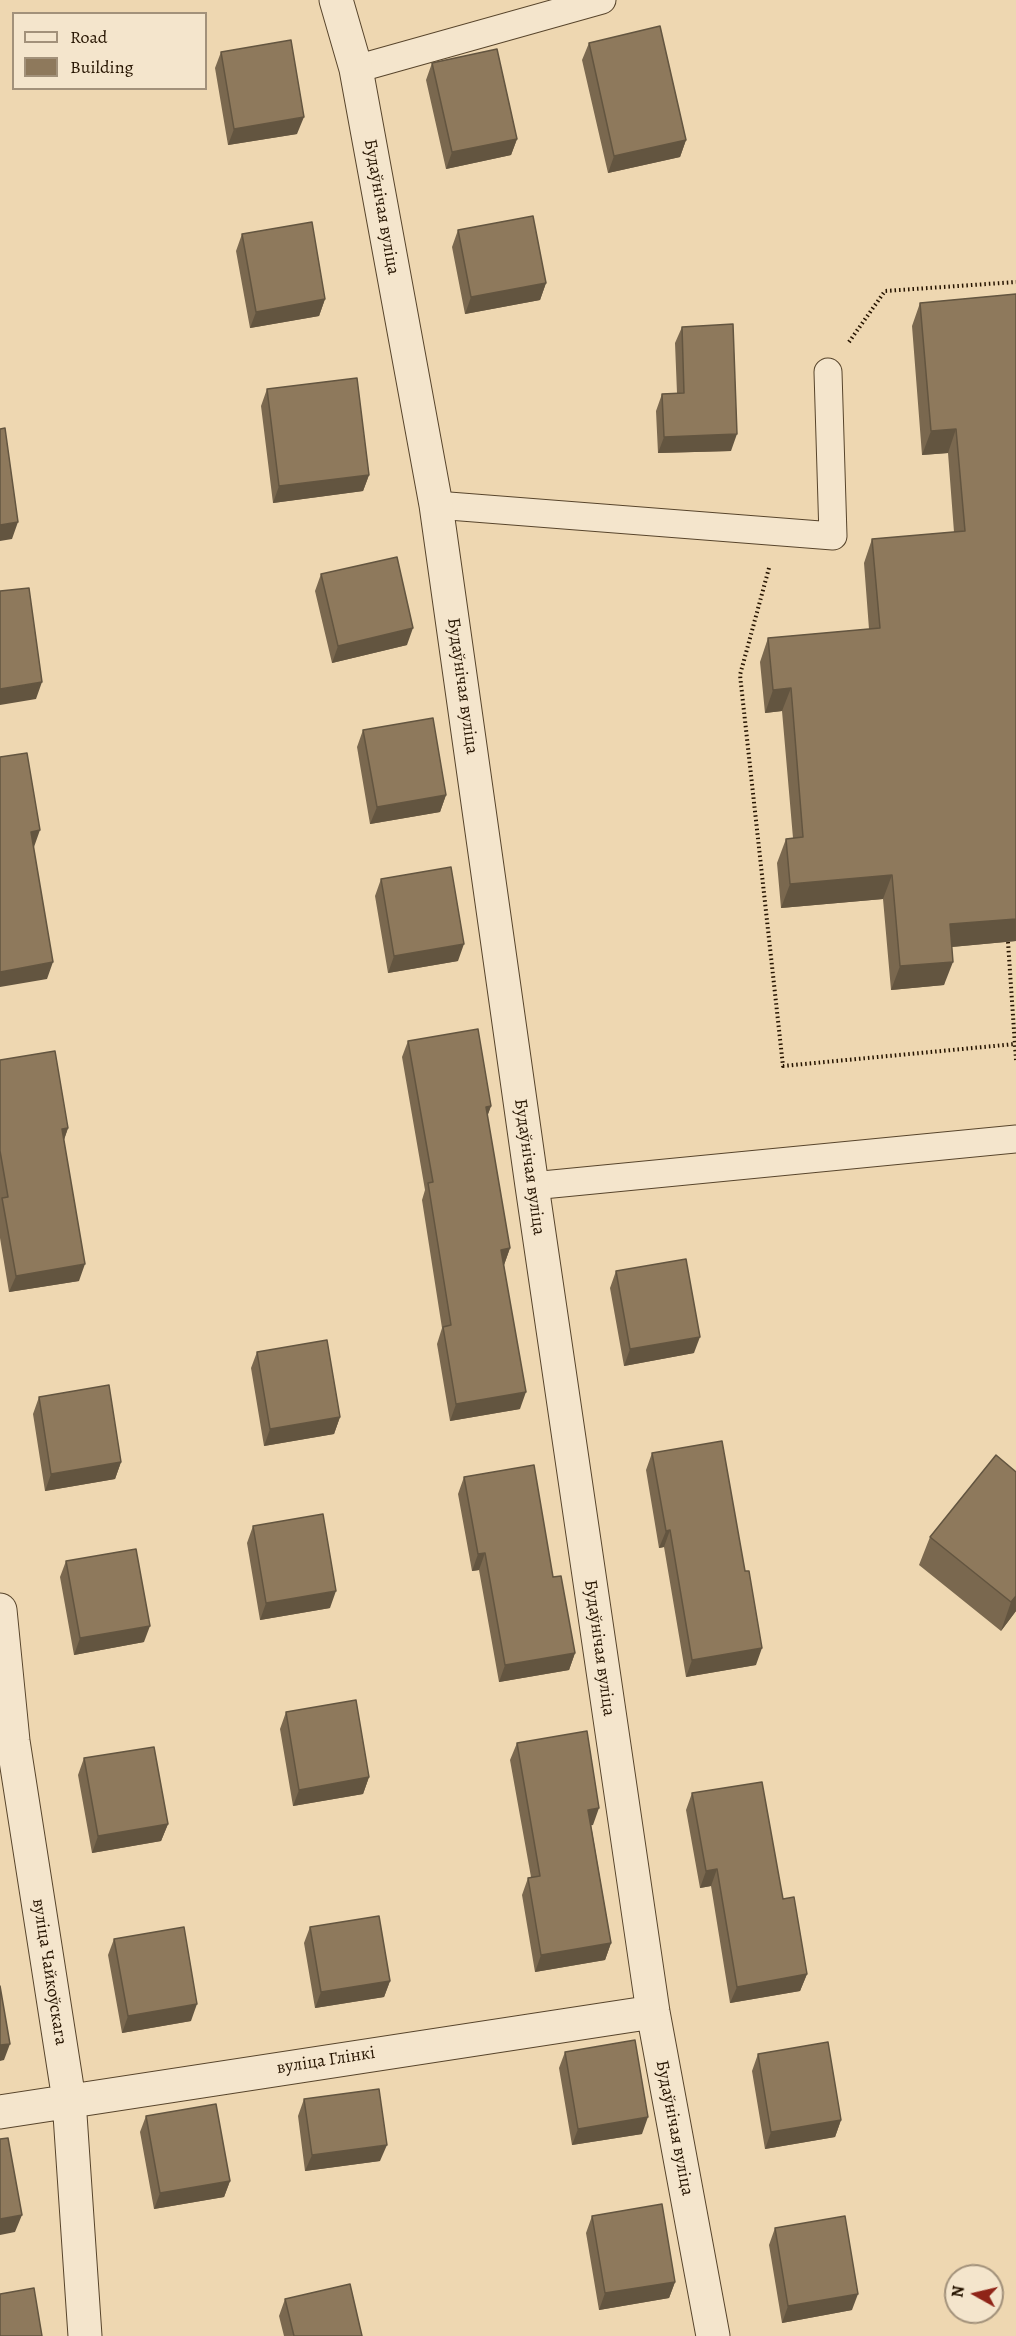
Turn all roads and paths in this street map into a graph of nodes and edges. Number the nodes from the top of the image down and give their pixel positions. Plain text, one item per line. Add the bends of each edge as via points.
1 (336, 0) edge
2 (602, 0) edge
3 (356, 69) junction
4 (1016, 282) edge
5 (828, 372) joint
6 (436, 506) junction
7 (779, 532) junction
8 (1008, 942) edge
9 (1014, 1002) edge
10 (1015, 1044) edge
11 (1016, 1060) edge
12 (1016, 1139) edge
13 (532, 1186) junction
14 (0, 1610) edge
15 (652, 2012) junction
16 (69, 2100) junction
17 (0, 2112) edge
18 (86, 2336) edge
19 (713, 2336) edge

1 - 3 street, Будаўнічая вуліца
2 - 3 lane
3 - 6 street, Будаўнічая вуліца
4 - 5 path via 885,291
5 - 7 lane via 833,536
6 - 7 lane
6 - 13 street, Будаўнічая вуліца
7 - 10 path via 740,675 783,1066
8 - 9 path
9 - 10 path
10 - 11 path
12 - 13 lane
13 - 15 street, Будаўнічая вуліца
14 - 16 street, вуліца Чайкоўскага via 13,1741
15 - 16 street, вуліца Глінкі
15 - 19 street, Будаўнічая вуліца
16 - 17 street, вуліца Глінкі
16 - 18 street, вуліца Чайкоўскага

